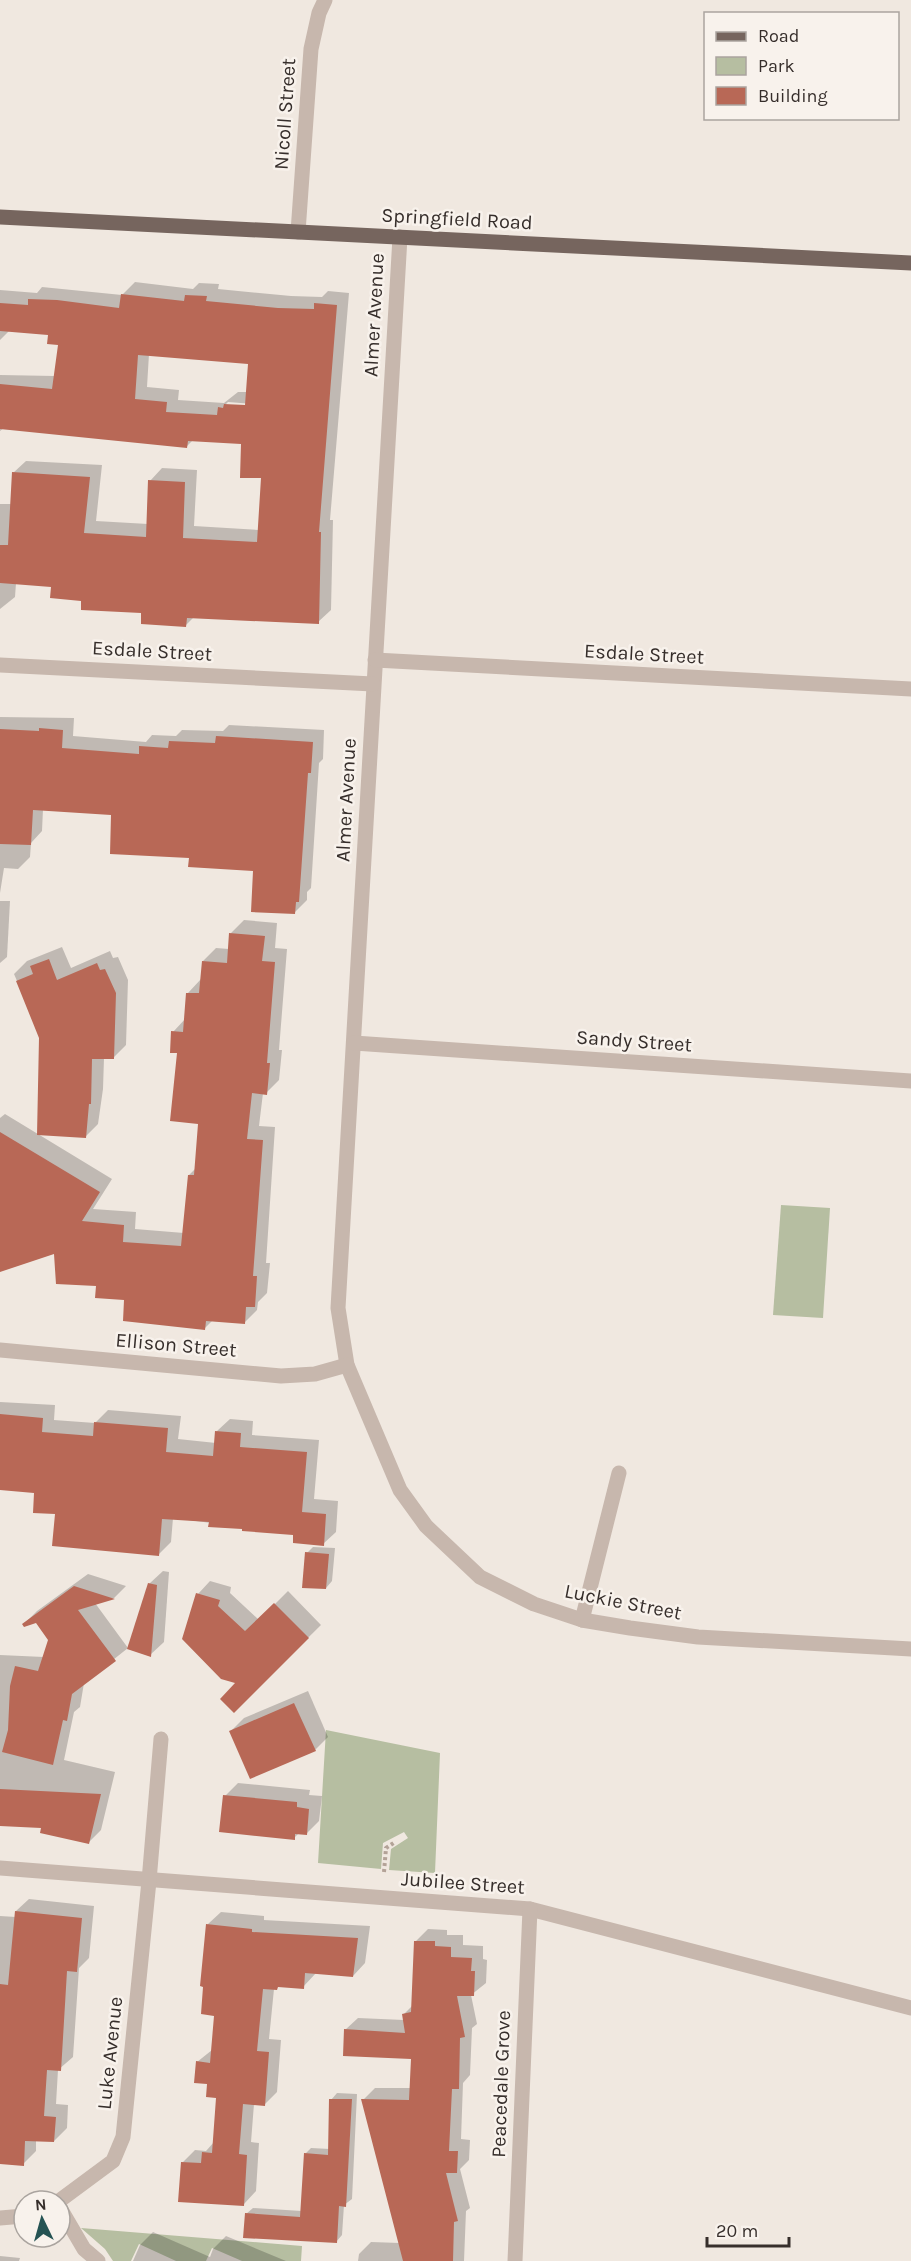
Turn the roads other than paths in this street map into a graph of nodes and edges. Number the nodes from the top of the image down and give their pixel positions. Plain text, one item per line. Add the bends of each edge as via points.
1 (325, 0) edge
2 (0, 217) edge
3 (298, 232) junction
4 (400, 237) junction
5 (911, 263) edge
6 (375, 660) junction
7 (0, 665) edge
8 (373, 684) junction
9 (911, 689) edge
10 (354, 1043) junction
11 (911, 1082) edge
12 (0, 1350) edge
13 (347, 1365) junction
14 (619, 1473) dead end
15 (582, 1620) junction
16 (911, 1649) edge
17 (161, 1739) dead end
18 (0, 1868) edge
19 (149, 1881) junction
20 (530, 1909) junction
21 (911, 2008) edge
22 (72, 2191) edge
23 (72, 2228) edge
24 (98, 2261) edge
25 (515, 2261) edge

1 - 3 street, Nicoll Street via 311,49
2 - 3 main road, Springfield Road
3 - 4 main road, Springfield Road
4 - 5 main road, Springfield Road
4 - 6 street, Almer Avenue
6 - 8 street, Almer Avenue
6 - 9 street, Esdale Street
7 - 8 street, Esdale Street
8 - 10 street, Almer Avenue
10 - 11 street, Sandy Street
10 - 13 street, Almer Avenue via 338,1308
12 - 13 street, Ellison Street via 281,1376 315,1374
13 - 15 street, Luckie Street via 400,1490 426,1526 480,1577 534,1604
14 - 15 street
15 - 16 street, Luckie Street via 698,1637
17 - 19 street, Luke Avenue
18 - 19 street, Jubilee Street
19 - 20 street, Jubilee Street
19 - 22 street, Luke Avenue via 123,2137 113,2161
20 - 21 street, Jubilee Street
20 - 25 street, Peacedale Grove
23 - 24 street

